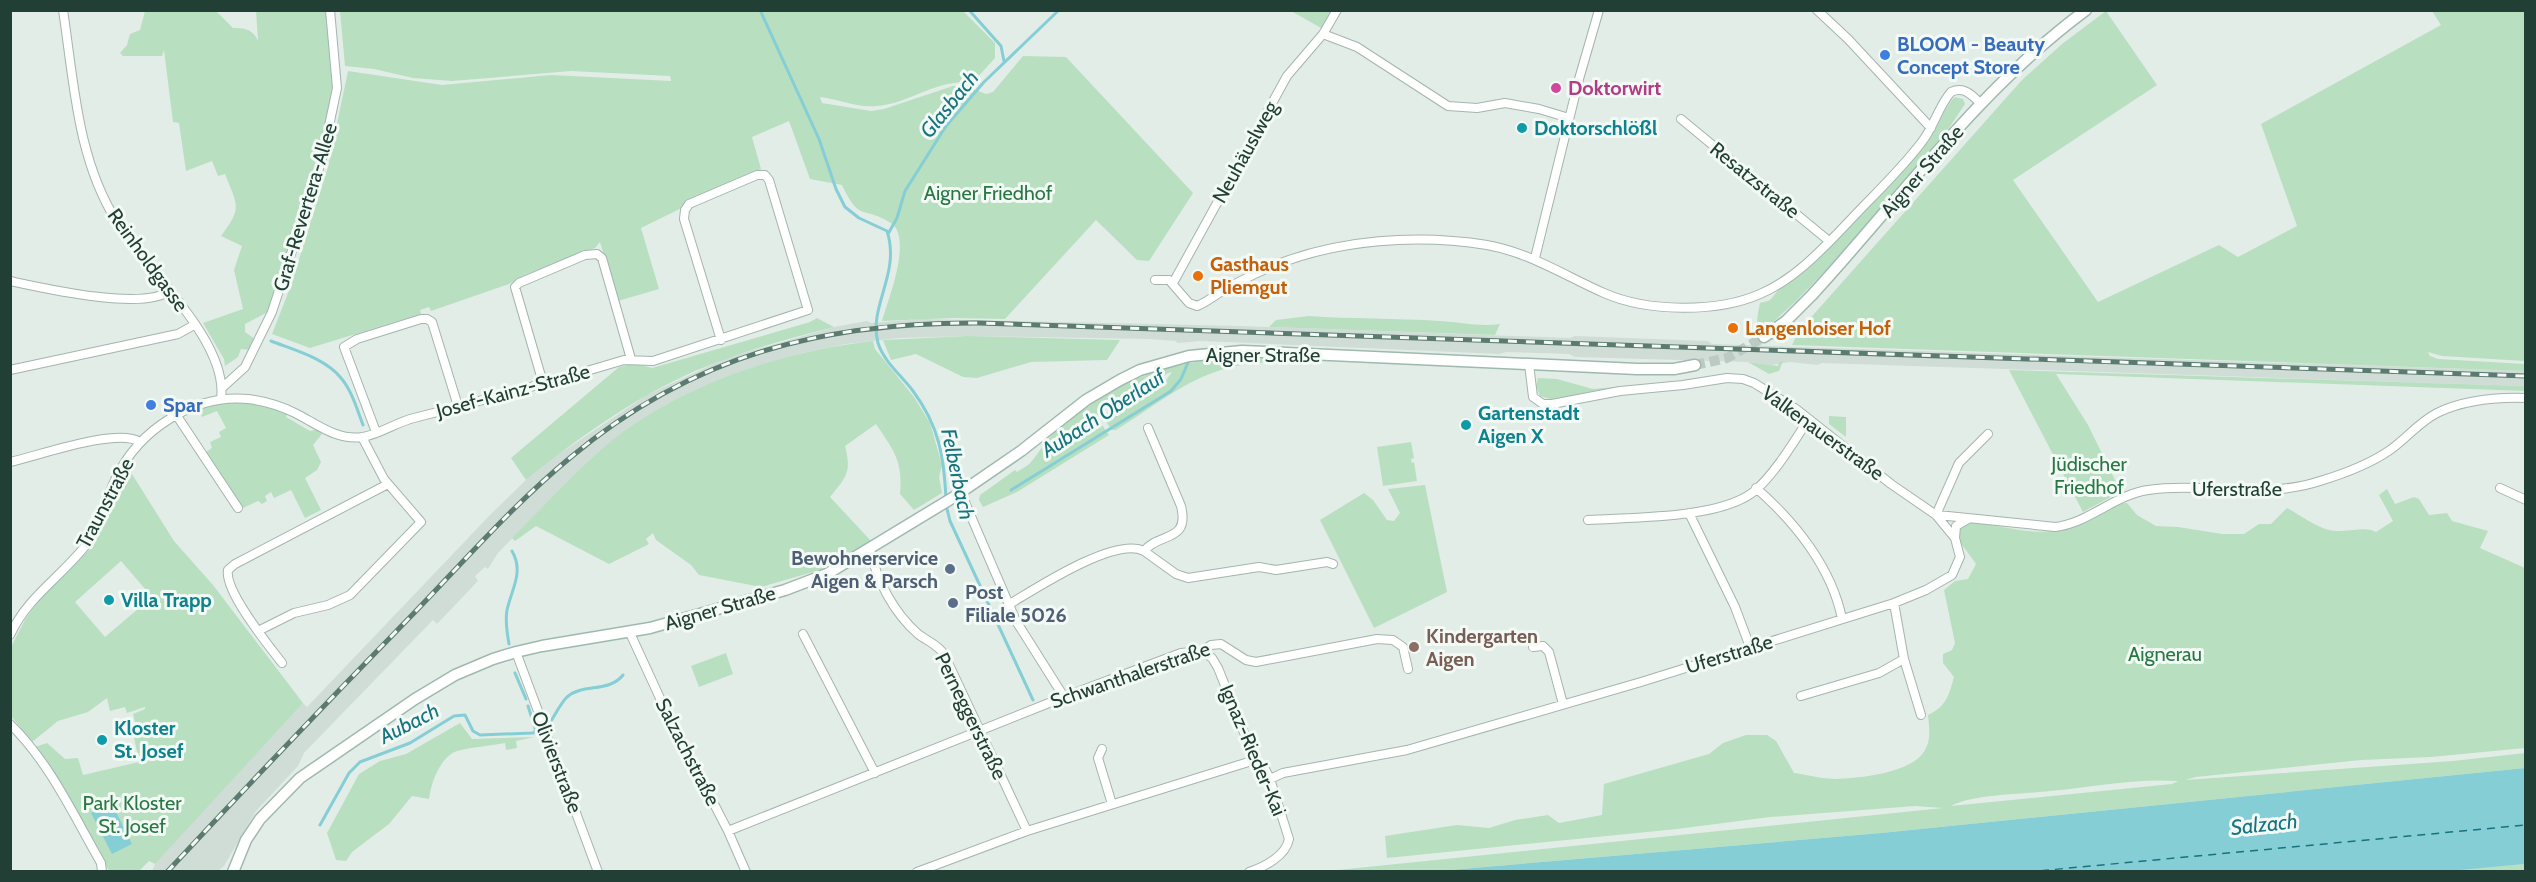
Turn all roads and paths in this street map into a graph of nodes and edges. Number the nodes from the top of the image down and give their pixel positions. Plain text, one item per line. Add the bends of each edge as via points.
1 (63, 10) edge
2 (330, 10) edge
3 (1337, 10) edge
4 (1599, 10) edge
5 (1817, 10) edge
6 (2085, 10) edge
7 (1323, 34) junction
8 (1981, 104) junction
9 (1569, 118) junction
10 (1681, 119) dead end
11 (1931, 128) junction
12 (1829, 241) junction
13 (1535, 258) junction
14 (1155, 280) dead end
15 (10, 281) edge
16 (1173, 283) junction
17 (169, 291) junction
18 (194, 325) junction
19 (1764, 337) tunnel mouth
20 (721, 340) junction
21 (631, 359) junction
22 (1529, 364) junction
23 (1695, 365) tunnel mouth
24 (10, 370) edge
25 (543, 383) junction
26 (223, 387) junction
27 (2526, 398) edge
28 (221, 399) junction
29 (458, 406) junction
30 (177, 416) junction
31 (1808, 420) junction
32 (1148, 428) dead end
33 (376, 432) junction
34 (1988, 434) dead end
35 (362, 437) junction
36 (140, 442) junction
37 (10, 462) edge
38 (388, 484) junction
39 (1756, 488) junction
40 (2500, 488) dead end
41 (961, 493) junction
42 (2526, 500) edge
43 (238, 508) dead end
44 (1689, 513) junction
45 (1936, 515) junction
46 (1969, 518) junction
47 (1588, 520) dead end
48 (1955, 538) junction
49 (870, 550) junction
50 (1144, 551) junction
51 (1333, 564) dead end
52 (1894, 603) junction
53 (1008, 605) junction
54 (1842, 619) junction
55 (258, 631) junction
56 (630, 633) junction
57 (803, 634) dead end
58 (10, 635) edge
59 (1533, 647) dead end
60 (1750, 647) junction
61 (1202, 651) junction
62 (516, 652) junction
63 (1904, 659) junction
64 (282, 663) dead end
65 (1408, 669) dead end
66 (1801, 696) dead end
67 (1064, 697) junction
68 (1563, 704) junction
69 (1921, 715) dead end
70 (10, 724) edge
71 (978, 731) junction
72 (1102, 749) dead end
73 (1255, 760) junction
74 (875, 773) junction
75 (1270, 779) junction
76 (1112, 804) junction
77 (728, 831) junction
78 (1027, 831) junction
79 (102, 872) edge
80 (232, 872) edge
81 (598, 872) edge
82 (746, 872) edge
83 (917, 872) edge
84 (1249, 872) edge

1 - 17 street, Reinholdgasse via 82,133 94,177 117,222
2 - 26 street, Graf-Revertera-Allee via 337,88 322,159 272,312 245,367
3 - 7 street, Neuhäuslweg
4 - 9 street
5 - 11 street
6 - 8 main road, Aigner Straße via 2031,54
7 - 9 street via 1357,47 1448,106 1477,108 1505,103
7 - 16 street, Neuhäuslweg via 1287,76
8 - 11 street via 1965,90 1953,91
8 - 19 main road, Aigner Straße via 1812,296
9 - 13 street
10 - 12 street, Resatzstraße
11 - 12 street
12 - 13 street via 1802,266 1760,294 1702,307 1677,308 1623,300
13 - 16 street via 1487,245 1397,240 1292,259 1199,306 1190,303
14 - 16 street via 1166,278
15 - 17 street via 76,295 150,298
17 - 18 street, Reinholdgasse
18 - 24 street via 173,335
18 - 26 street, Reinholdgasse via 213,352
20 - 20 street, Josef-Kainz-Straße via 808,310 765,174 689,204 685,210 684,219
20 - 21 street, Josef-Kainz-Straße via 653,360
21 - 25 street, Josef-Kainz-Straße
21 - 25 street via 602,258 597,254 585,255 515,287
22 - 23 main road, Aigner Straße via 1661,369
22 - 31 street, Valkenauerstraße via 1533,397 1543,404 1735,378 1754,383
22 - 41 main road, Aigner Straße via 1242,351 1158,364 1093,396
25 - 29 street, Josef-Kainz-Straße
26 - 28 street, Reinholdgasse
27 - 46 street, Uferstraße via 2492,398 2442,411 2385,453 2349,471 2302,486 2256,491 2149,490 2123,497 2071,524 2055,527
28 - 30 street, Traunstraße via 197,405
28 - 35 street, Josef-Kainz-Straße via 267,403 327,431
29 - 33 street, Josef-Kainz-Straße
29 - 33 street via 432,322 425,319 357,339 344,347
30 - 36 street, Traunstraße
30 - 43 street
31 - 39 street
31 - 45 street, Valkenauerstraße
32 - 50 street via 1183,519 1176,534
33 - 35 street, Josef-Kainz-Straße
34 - 45 street via 1956,468
35 - 38 street
36 - 37 street via 118,437
36 - 58 street, Traunstraße via 117,476 88,542 40,591
38 - 55 street via 230,568 229,581
38 - 55 street via 421,522 350,595 294,613
39 - 44 street via 1735,502
39 - 54 street via 1818,559 1835,591
40 - 42 street
41 - 49 main road, Aigner Straße
41 - 53 street
44 - 47 street
44 - 60 street
45 - 46 street, Uferstraße
45 - 48 street
46 - 48 street via 1956,526
48 - 52 street, Uferstraße via 1960,557 1952,575
49 - 56 main road, Aigner Straße via 827,574 784,590
49 - 71 street, Perneggerstraße via 897,612 944,654
50 - 51 street via 1188,578 1259,567 1274,570
50 - 53 street via 1130,548 1091,558
52 - 54 street, Uferstraße
52 - 63 street
53 - 67 street
54 - 60 street, Uferstraße
55 - 64 street
56 - 62 main road, Aigner Straße
56 - 77 street, Salzachstraße via 664,709
57 - 74 street
59 - 68 street via 1543,646 1549,652
60 - 68 street, Uferstraße
61 - 65 street, Schwanthalerstraße via 1221,644 1256,662 1383,639 1403,647
61 - 67 street, Schwanthalerstraße via 1181,653
61 - 73 street, Ignaz-Rieder-Kai via 1218,668
62 - 80 main road, Aigner Straße via 477,665 433,688 317,765 261,819 246,840
62 - 81 street, Olivierstraße
63 - 66 street via 1879,673
63 - 69 street
67 - 71 street, Schwanthalerstraße
68 - 75 street, Uferstraße via 1407,750 1283,773
70 - 79 street via 52,777 101,863
71 - 74 street, Schwanthalerstraße
71 - 78 street, Perneggerstraße
72 - 76 street via 1098,758
73 - 75 street, Ignaz-Rieder-Kai
73 - 76 street
74 - 77 street, Schwanthalerstraße
75 - 84 street, Ignaz-Rieder-Kai via 1288,845 1266,865
76 - 78 street
77 - 82 street, Salzachstraße
78 - 83 street

